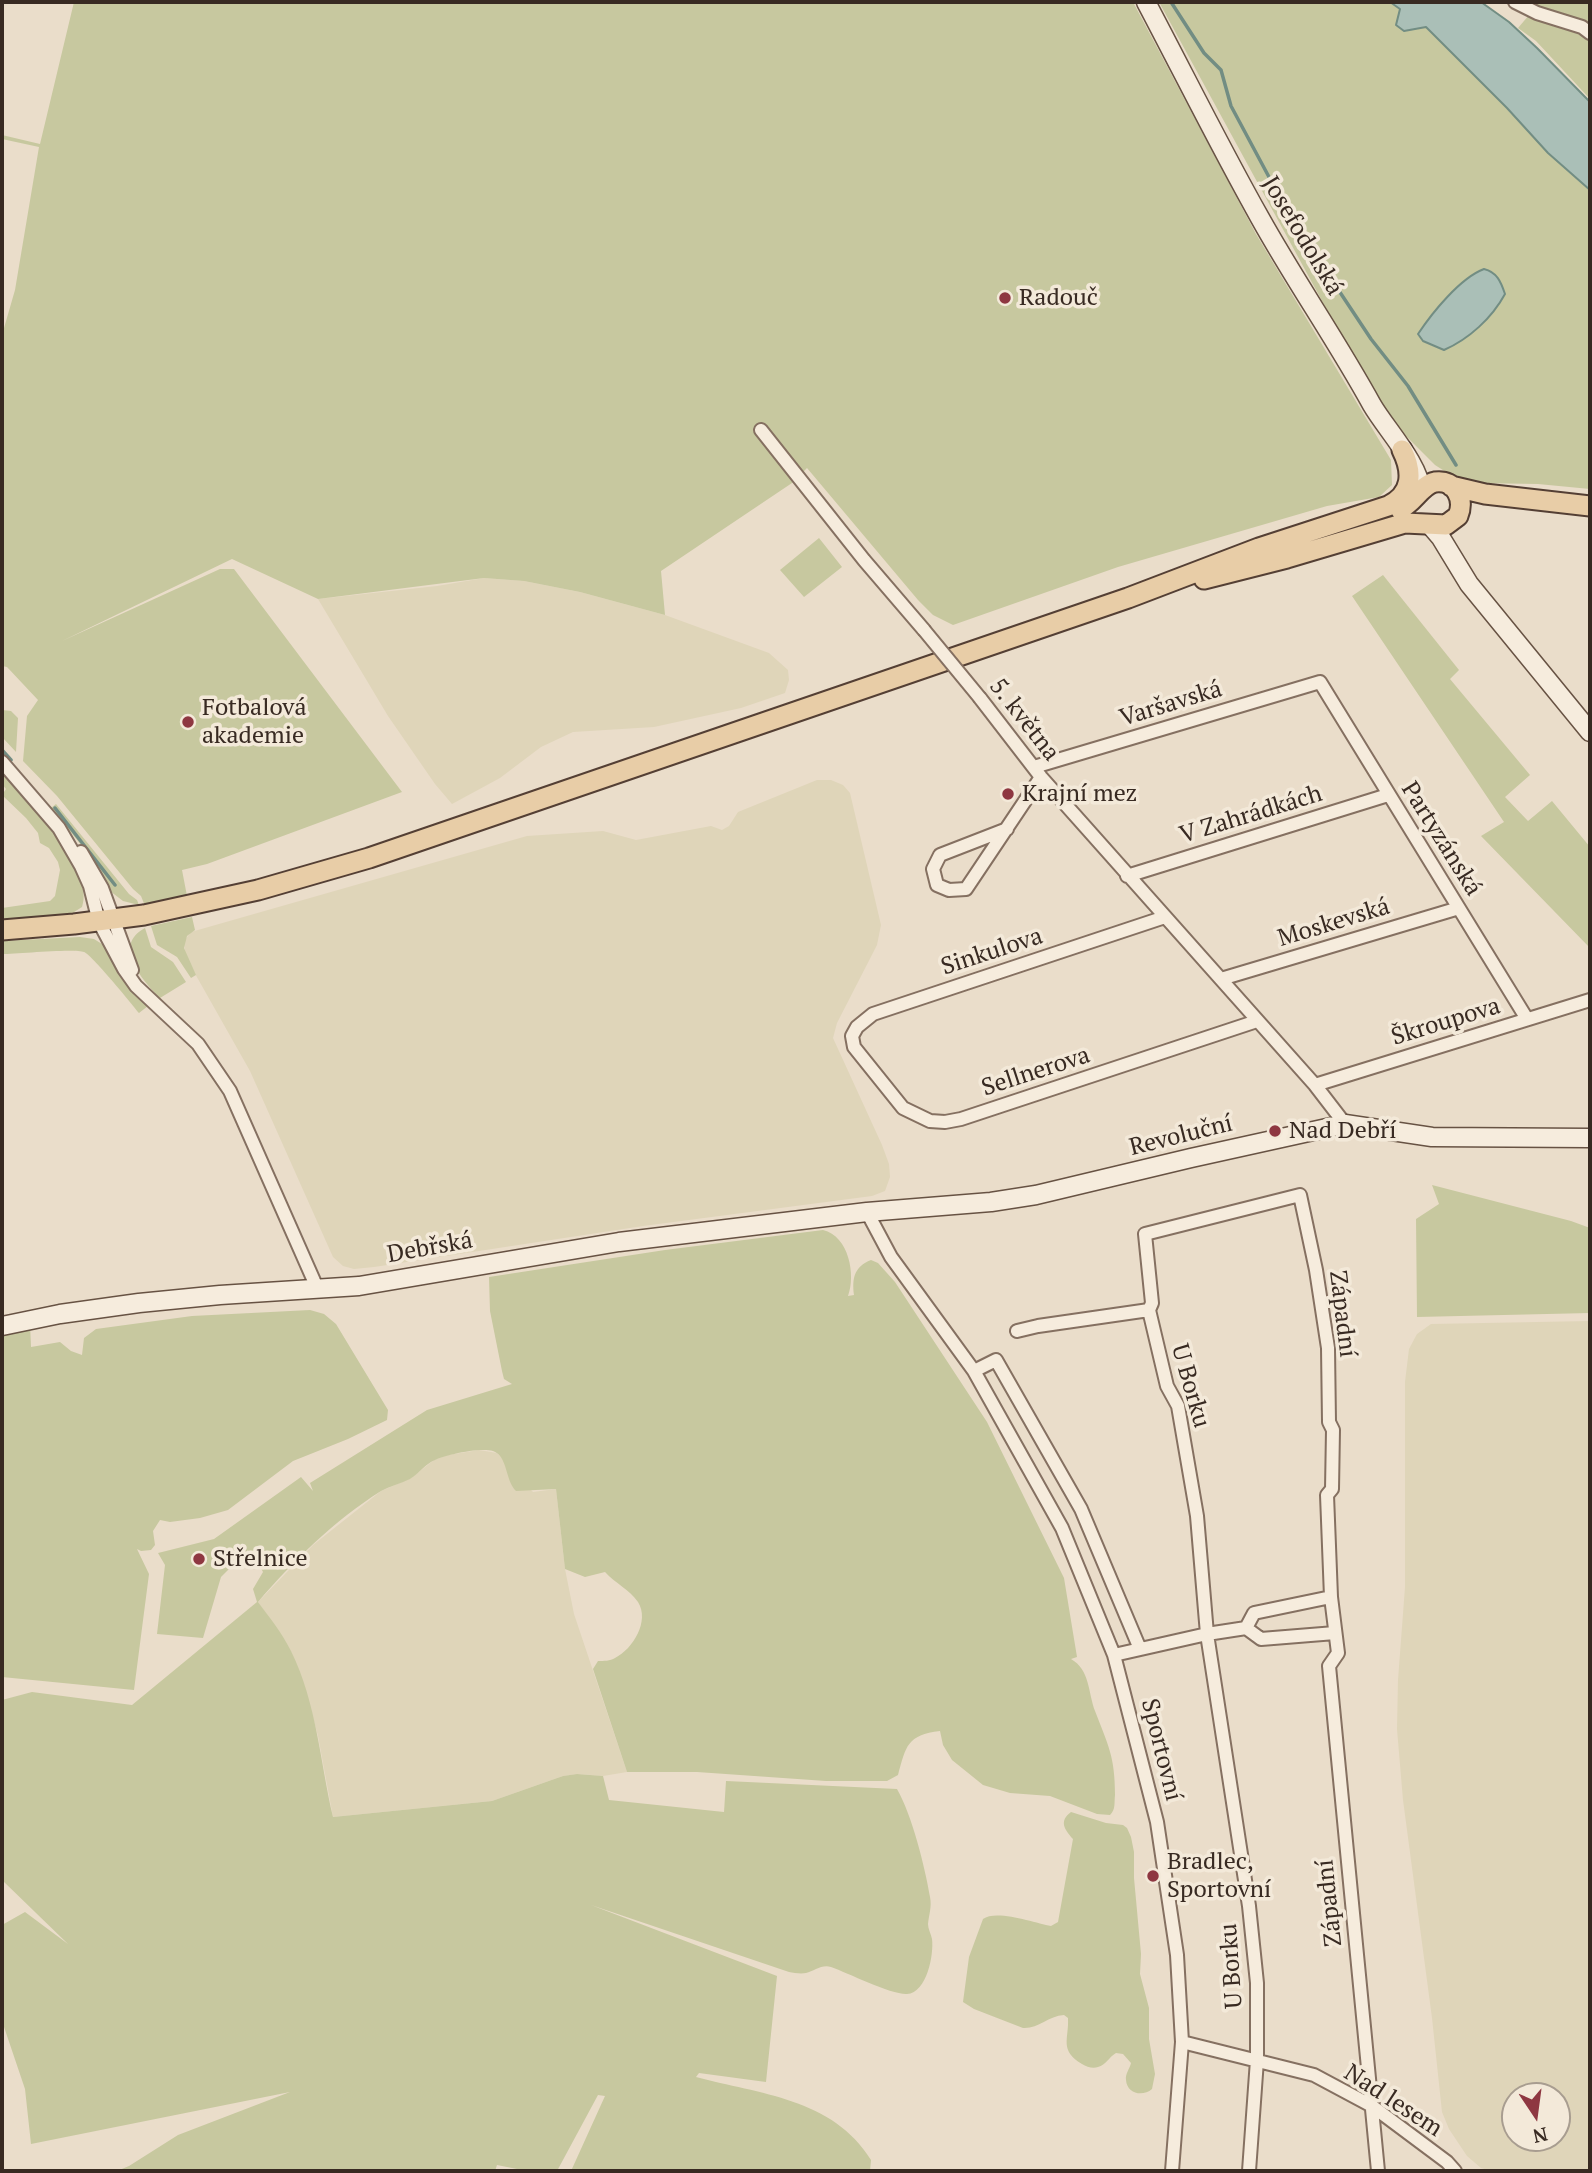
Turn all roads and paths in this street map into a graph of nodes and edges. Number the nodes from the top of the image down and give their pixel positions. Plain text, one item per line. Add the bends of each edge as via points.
1 (1146, 2) edge
2 (1515, 2) edge
3 (1590, 33) edge
4 (761, 430) dead end
5 (1402, 450) junction
6 (1450, 485) junction
7 (1421, 492) junction
8 (1556, 503) junction
9 (1590, 506) edge
10 (1457, 517) junction
11 (1428, 523) junction
12 (1331, 525) junction
13 (1458, 566) junction
14 (1128, 598) junction
15 (1320, 682) joint
16 (1590, 732) edge
17 (2, 762) edge
18 (1037, 772) junction
19 (1388, 795) junction
20 (1007, 829) junction
21 (1127, 876) junction
22 (1459, 908) junction
23 (1165, 917) junction
24 (106, 921) junction
25 (2, 930) edge
26 (1221, 979) junction
27 (1590, 1000) edge
28 (1527, 1019) junction
29 (1257, 1021) junction
30 (854, 1047) joint
31 (1315, 1085) junction
32 (1345, 1125) junction
33 (1590, 1138) edge
34 (867, 1212) junction
35 (1145, 1234) joint
36 (318, 1290) junction
37 (1149, 1310) junction
38 (2, 1326) edge
39 (1017, 1331) dead end
40 (974, 1371) junction
41 (1331, 1597) junction
42 (1245, 1628) junction
43 (1335, 1633) junction
44 (1207, 1634) junction
45 (1139, 1649) junction
46 (1114, 1654) junction
47 (1182, 2042) junction
48 (1257, 2060) junction
49 (1372, 2106) junction
50 (1172, 2171) edge
51 (1249, 2171) edge
52 (1378, 2171) edge
53 (1455, 2171) edge

1 - 5 main road, Josefodolská via 1260,219
2 - 3 street
4 - 18 street, 5. května, bridge
5 - 6 main road
5 - 7 main road, Josefodolská
5 - 12 main road via 1410,472 1402,496 1388,506
6 - 7 main road via 1434,483
6 - 8 main road
6 - 10 main road via 1460,497
7 - 11 main road via 1418,510
7 - 12 main road via 1400,509
8 - 9 main road
8 - 10 main road via 1479,507
10 - 11 main road via 1443,526
10 - 13 main road via 1453,534
11 - 13 main road
11 - 14 main road via 1391,526
12 - 14 main road
13 - 16 main road
14 - 24 main road via 369,858 258,890
15 - 18 street, Varšavská
15 - 19 street, Partyzánská
17 - 24 street via 75,842 89,864
18 - 20 street
18 - 21 street, 5. května
19 - 21 street, V Zahrádkách
19 - 22 street, Partyzánská
20 - 20 street via 966,889 937,885 933,869 940,855
21 - 23 street, 5. května
22 - 26 street, Moskevská
22 - 28 street, Partyzánská
23 - 26 street, 5. května
23 - 30 street, Sinkulova via 873,1014 857,1027 852,1036
24 - 25 main road
24 - 36 street via 149,997 198,1044 230,1091
26 - 29 street, 5. května
27 - 28 street, Škroupova
28 - 31 street, Škroupova
29 - 30 street, Sellnerova via 945,1122 930,1121 903,1108
29 - 31 street, 5. května
31 - 32 street, 5. května
32 - 33 main road, Revoluční via 1432,1137
32 - 34 main road, Revoluční via 1036,1195
34 - 36 main road, Debřská via 619,1242
34 - 40 street, Sportovní via 891,1257
35 - 37 street, U Borku
35 - 41 street, Západní via 1300,1195 1328,1348 1329,1422 1333,1430 1332,1489 1327,1495
36 - 38 main road, Debřská via 139,1303
37 - 39 street
37 - 44 street, U Borku via 1167,1386 1178,1406 1197,1516
40 - 45 street via 996,1360 1082,1509
40 - 46 street, Sportovní via 1062,1528
41 - 42 street via 1254,1613
41 - 43 street, Západní
42 - 43 street via 1261,1639
42 - 44 street
43 - 49 street, Západní via 1338,1653 1329,1667
44 - 45 street
44 - 48 street, U Borku via 1249,1906 1257,1983
45 - 46 street
46 - 47 street, Sportovní via 1157,1822 1177,1955
47 - 48 street, Nad lesem
47 - 50 street, Sportovní
48 - 49 street, Nad lesem via 1314,2075
48 - 51 street, U Borku
49 - 52 street, Západní
49 - 53 street, Nad lesem

